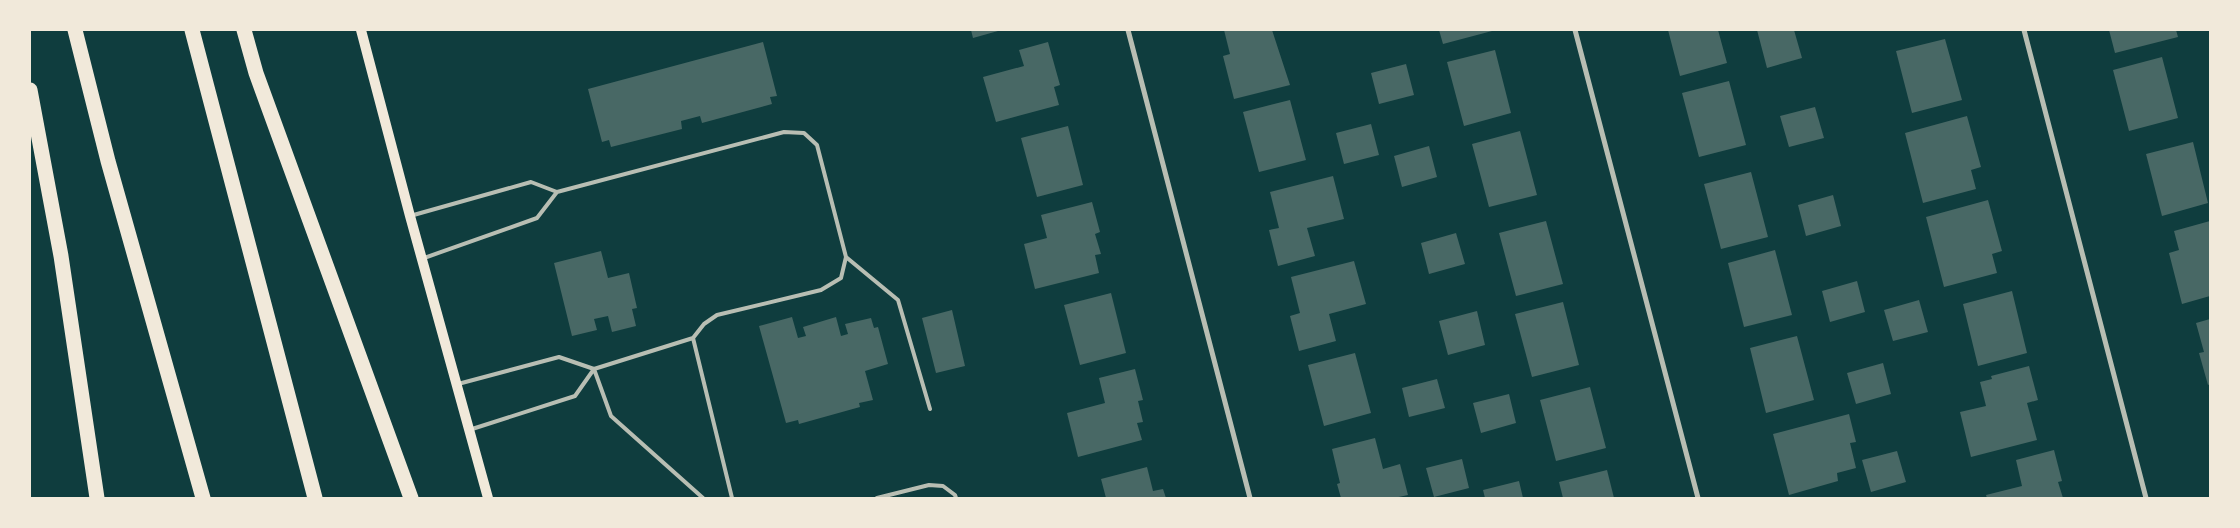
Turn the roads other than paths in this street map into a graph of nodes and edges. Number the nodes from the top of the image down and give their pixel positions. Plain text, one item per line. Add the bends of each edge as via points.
1 (75, 30) edge
2 (192, 30) edge
3 (244, 30) edge
4 (361, 30) edge
5 (1128, 30) edge
6 (1576, 30) edge
7 (2024, 30) edge
8 (30, 90) edge
9 (557, 192) junction
10 (410, 216) junction
11 (846, 257) junction
12 (422, 258) junction
13 (693, 338) junction
14 (594, 369) junction
15 (457, 385) junction
16 (930, 410) dead end
17 (470, 430) junction
18 (97, 498) edge
19 (203, 498) edge
20 (315, 498) edge
21 (411, 498) edge
22 (488, 498) edge
23 (703, 498) edge
24 (732, 498) edge
25 (877, 498) edge
26 (956, 498) edge
27 (1250, 498) edge
28 (1698, 498) edge
29 (2146, 498) edge

1 - 19 highway via 108,161
2 - 20 highway
3 - 21 highway
4 - 10 main road
5 - 27 street
6 - 28 street
7 - 29 street
8 - 18 highway via 60,256
9 - 10 lane via 531,182
9 - 11 lane via 784,132 804,133 817,145
9 - 12 lane via 537,218
10 - 12 main road
11 - 13 lane via 841,278 821,290 717,315
11 - 16 lane via 898,300
12 - 15 main road
13 - 14 lane
13 - 24 lane
14 - 15 lane via 559,357
14 - 17 lane via 575,396
14 - 23 lane via 611,416
15 - 17 main road
17 - 22 main road
25 - 26 lane via 929,485 943,486

